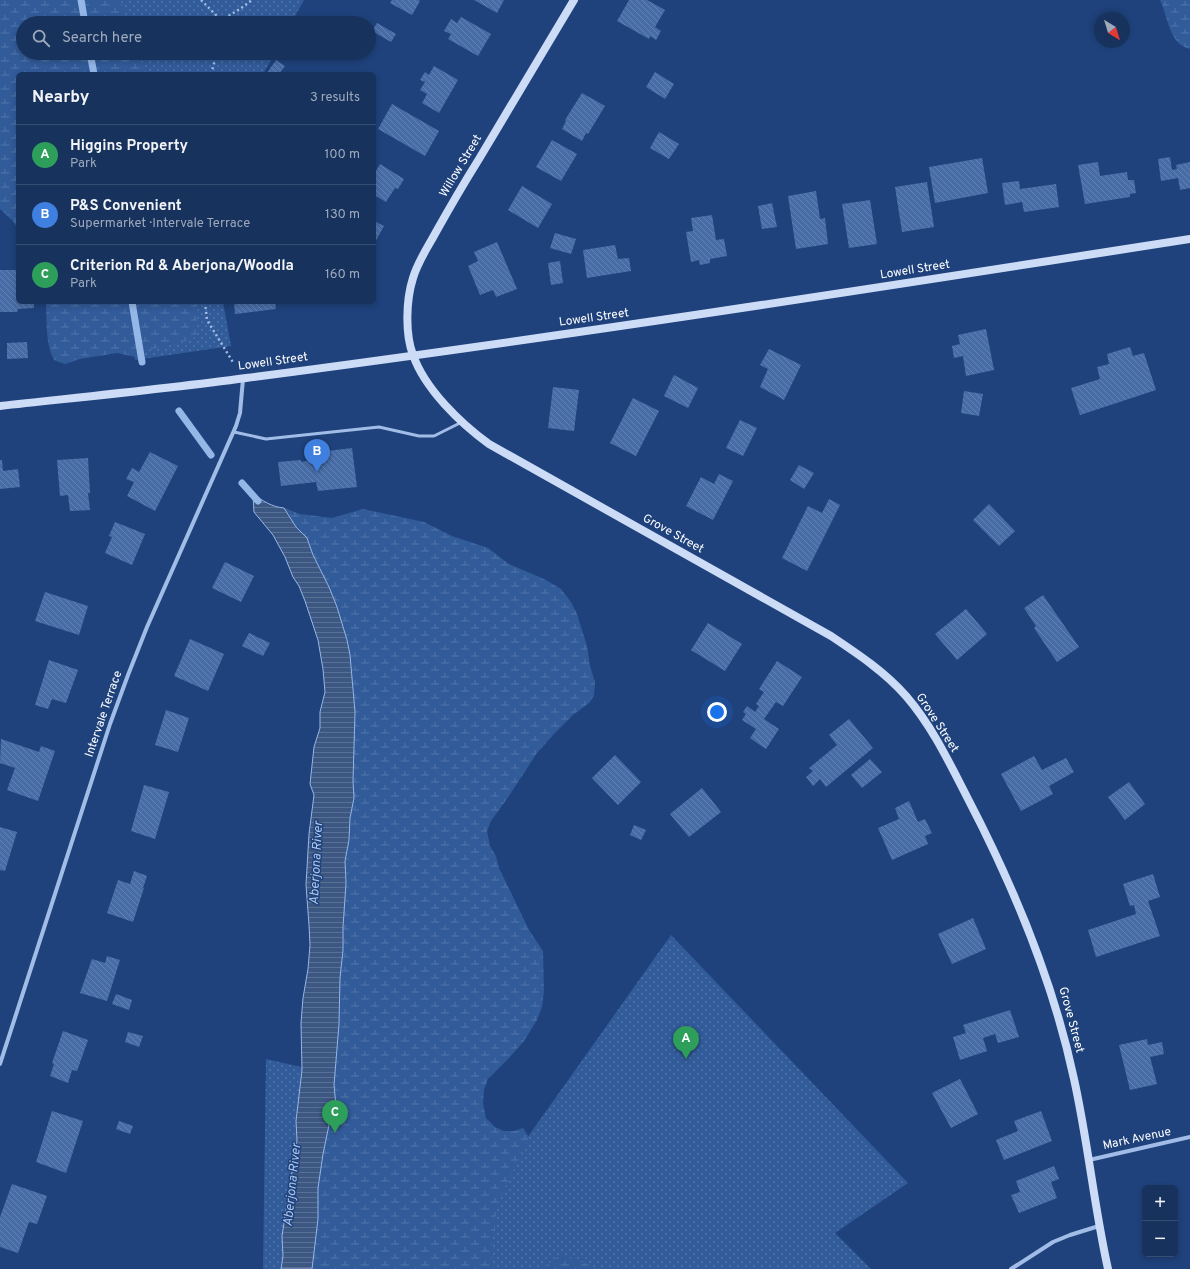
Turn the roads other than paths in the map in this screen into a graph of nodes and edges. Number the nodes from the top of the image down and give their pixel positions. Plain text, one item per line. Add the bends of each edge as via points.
1 (574, 0) edge
2 (1190, 239) edge
3 (413, 355) junction
4 (243, 378) junction
5 (0, 406) edge
6 (462, 422) junction
7 (234, 432) junction
8 (0, 1064) edge
9 (1190, 1137) edge
10 (1089, 1160) junction
11 (1100, 1226) junction
12 (1011, 1269) edge
13 (1108, 1269) edge

1 - 3 main road, Willow Street via 421,259 413,278 409,298 407,324
2 - 3 main road, Lowell Street via 719,312
3 - 4 main road, Lowell Street
3 - 6 main road, Grove Street via 426,381
4 - 5 main road, Lowell Street
4 - 7 street, Intervale Terrace via 240,413
6 - 7 lane via 434,436 419,436 379,427 266,439
6 - 10 main road, Grove Street via 477,436 499,450 831,636 873,665 906,696 951,767 1004,872 1032,936 1066,1044
7 - 8 street, Intervale Terrace via 128,675
9 - 10 street, Mark Avenue
10 - 11 main road, Grove Street
11 - 12 street via 1053,1242
11 - 13 main road, Grove Street

